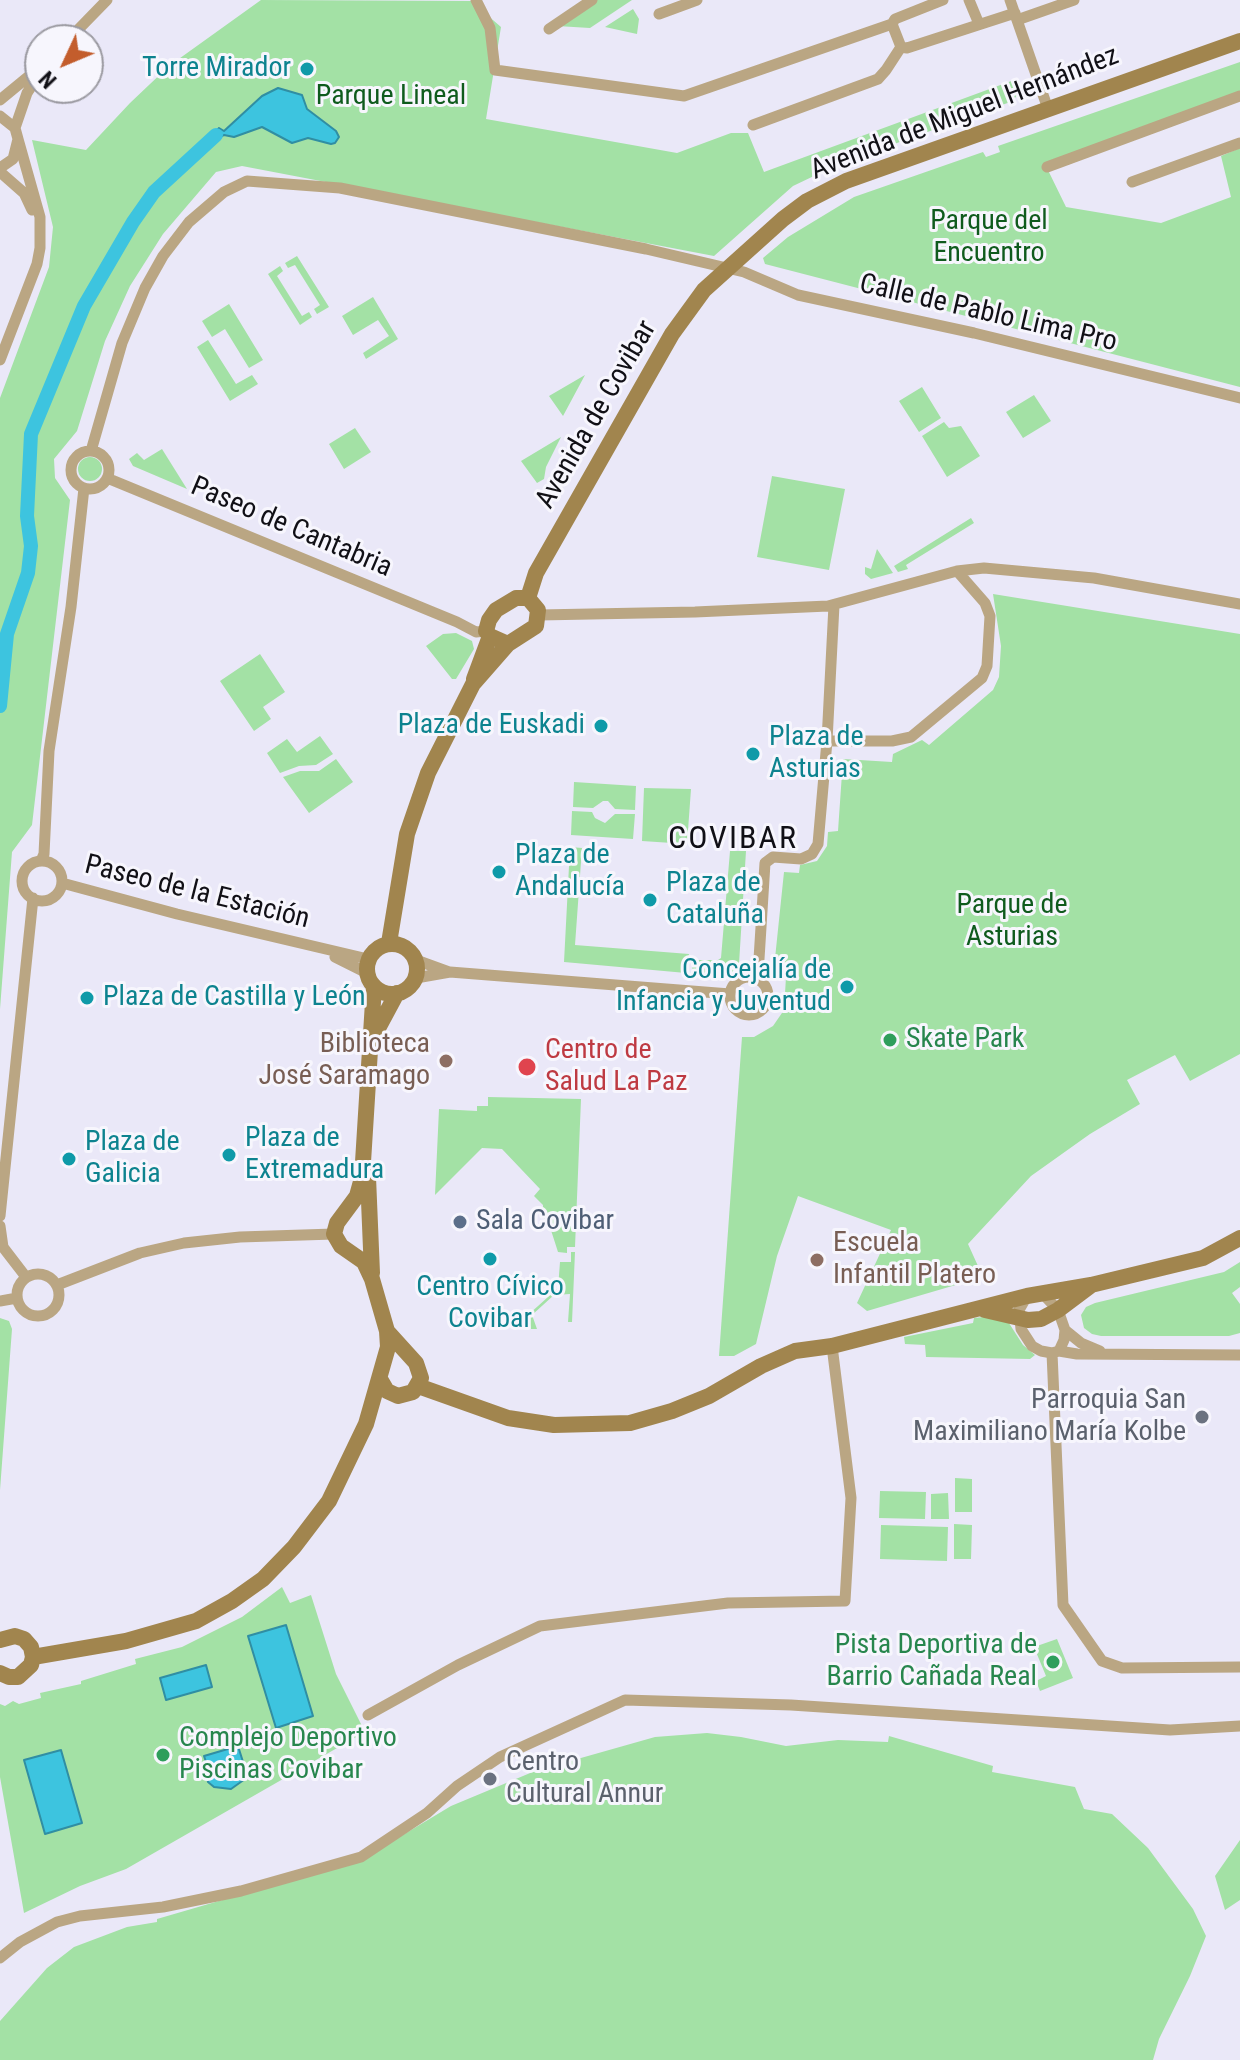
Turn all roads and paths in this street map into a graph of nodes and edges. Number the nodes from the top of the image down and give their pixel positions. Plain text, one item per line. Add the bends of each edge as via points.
1 (107, 0) edge
2 (476, 0) edge
3 (592, 0) edge
4 (697, 0) edge
5 (943, 0) edge
6 (969, 0) edge
7 (1010, 0) edge
8 (1074, 0) edge
9 (659, 14) dead end
10 (1016, 17) junction
11 (84, 24) edge
12 (892, 24) junction
13 (979, 24) junction
14 (549, 29) dead end
15 (1240, 41) edge
16 (901, 47) junction
17 (24, 80) edge
18 (1240, 96) edge
19 (0, 100) edge
20 (24, 104) edge
21 (1048, 109) junction
22 (0, 116) edge
23 (753, 125) dead end
24 (16, 134) junction
25 (1240, 143) edge
26 (1047, 167) dead end
27 (0, 170) edge
28 (1132, 182) dead end
29 (39, 234) junction
30 (728, 268) junction
31 (0, 360) edge
32 (1240, 398) edge
33 (91, 451) junction
34 (107, 478) junction
35 (84, 488) junction
36 (957, 571) junction
37 (528, 598) junction
38 (1240, 604) edge
39 (834, 605) junction
40 (539, 615) junction
41 (488, 629) junction
42 (508, 644) junction
43 (473, 684) junction
44 (827, 741) junction
45 (41, 861) junction
46 (62, 883) junction
47 (33, 898) junction
48 (394, 944) junction
49 (416, 960) junction
50 (450, 972) junction
51 (370, 973) junction
52 (416, 978) junction
53 (754, 978) junction
54 (397, 993) junction
55 (730, 994) junction
56 (373, 1038) junction
57 (364, 1160) junction
58 (345, 1215) junction
59 (0, 1216) edge
60 (369, 1222) junction
61 (0, 1226) edge
62 (334, 1234) junction
63 (1240, 1238) edge
64 (370, 1240) junction
65 (349, 1250) junction
66 (26, 1277) junction
67 (372, 1279) junction
68 (57, 1285) junction
69 (1091, 1285) junction
70 (1035, 1295) junction
71 (17, 1298) junction
72 (0, 1301) edge
73 (977, 1309) junction
74 (1058, 1310) junction
75 (1019, 1318) junction
76 (1065, 1330) junction
77 (387, 1331) junction
78 (832, 1346) junction
79 (1056, 1352) junction
80 (1104, 1353) junction
81 (1240, 1355) edge
82 (409, 1358) junction
83 (382, 1371) junction
84 (418, 1386) junction
85 (398, 1396) junction
86 (366, 1424) junction
87 (0, 1640) edge
88 (33, 1657) junction
89 (1240, 1667) edge
90 (0, 1673) edge
91 (368, 1715) dead end
92 (1240, 1726) edge
93 (0, 1958) edge

1 - 11 street
2 - 12 street via 490,28 495,70 684,96
3 - 14 street
4 - 9 street
5 - 12 street
6 - 13 street
7 - 10 street
8 - 10 street
10 - 13 street
10 - 21 street
12 - 16 street
13 - 16 street
15 - 21 street, Avenida de Miguel Hernández
16 - 23 street via 878,79
17 - 19 street
18 - 26 street
20 - 24 street
21 - 30 street, Avenida de Miguel Hernández via 846,181 807,201
22 - 24 street
24 - 27 street via 13,159
24 - 29 street via 40,217
25 - 28 street
27 - 29 street via 30,201
29 - 31 street via 37,264
30 - 32 street, Calle de Pablo Lima Pro via 798,295
30 - 33 street, Calle de Pablo Lima Pro via 340,188 247,181 189,222 163,256 122,343
30 - 37 street, Avenida de Covibar via 704,290 672,334 536,573
33 - 34 street via 106,460
33 - 35 street via 77,456 71,470
34 - 35 street via 97,487
34 - 41 street, Paseo de Cantabria via 457,622
35 - 45 street via 49,751
36 - 38 street via 984,568 1094,578
36 - 39 street
36 - 44 street via 990,616 982,678 911,737
37 - 40 street
37 - 41 street via 516,598 496,610
39 - 40 street
39 - 44 street
40 - 42 street via 532,630
41 - 42 street
41 - 43 street
42 - 43 street
43 - 48 street via 416,802 393,909
44 - 53 street via 818,844 801,859 773,857 765,863
45 - 46 street via 57,867
45 - 47 street via 29,866 23,877 24,889
46 - 47 street via 57,895
46 - 51 street, Paseo de la Estación via 320,949
47 - 59 street
48 - 49 street
48 - 51 street via 373,952
49 - 50 street
49 - 52 street
50 - 52 street
50 - 55 street
51 - 54 street via 385,993
51 - 56 street
52 - 54 street
53 - 55 street via 736,982
53 - 55 street via 767,991 760,1012 742,1014
54 - 56 street
56 - 57 street
57 - 58 street via 357,1196
57 - 60 street
58 - 60 street via 358,1214
58 - 62 street
60 - 64 street
61 - 66 street via 3,1247
62 - 65 street
62 - 68 street via 184,1243 140,1253
63 - 69 street via 1203,1258
64 - 65 street
64 - 67 street
65 - 67 street via 364,1262
66 - 68 street via 40,1274
66 - 71 street
67 - 77 street
68 - 71 street via 58,1304 42,1316 29,1314
69 - 70 street
69 - 74 street
70 - 73 street
70 - 74 street
70 - 75 street via 1021,1304
71 - 72 street
73 - 75 street
73 - 78 street
74 - 75 street via 1041,1319
74 - 76 street
75 - 79 street via 1032,1346
76 - 79 street
76 - 80 street
77 - 82 street
77 - 83 street
78 - 84 street via 795,1351 709,1396 630,1423 554,1425 508,1418
78 - 91 street via 851,1498 845,1601 728,1603 540,1626
79 - 80 street
79 - 89 street via 1063,1605 1102,1661 1122,1668
80 - 81 street
82 - 83 street via 392,1358
82 - 84 street via 420,1370
83 - 85 street via 387,1391
83 - 86 street
84 - 85 street
85 - 86 street
86 - 88 street via 315,1522 252,1586 196,1621 161,1633
87 - 88 street via 24,1639
88 - 90 street via 18,1677
92 - 93 street via 1170,1730 791,1705 625,1700 500,1757 361,1857 241,1891 57,1922

